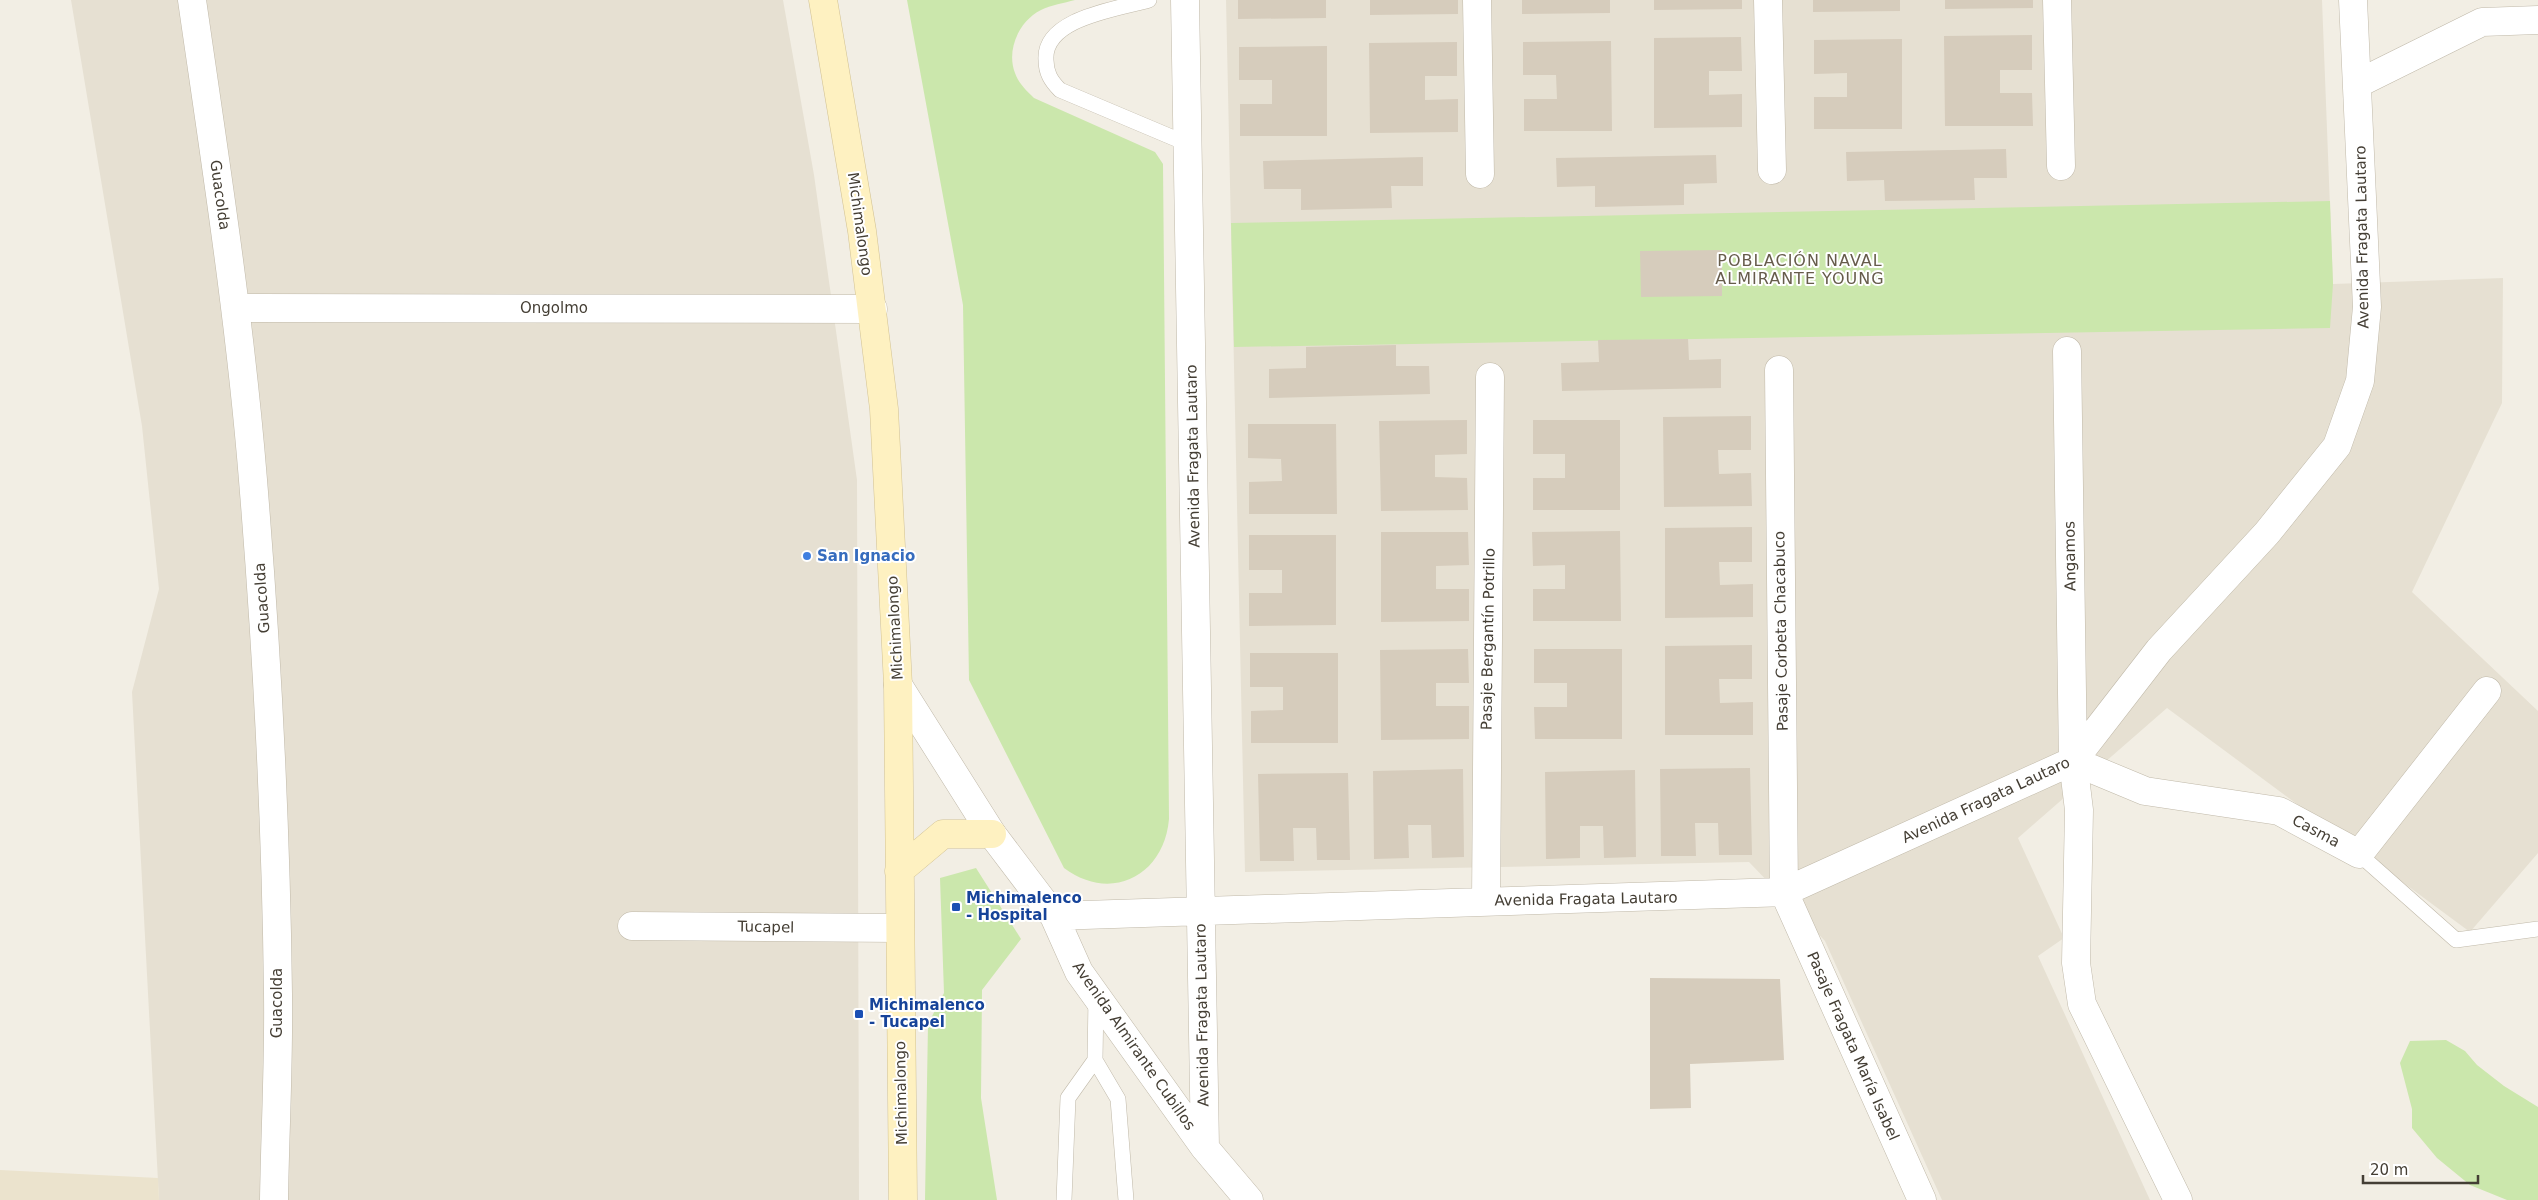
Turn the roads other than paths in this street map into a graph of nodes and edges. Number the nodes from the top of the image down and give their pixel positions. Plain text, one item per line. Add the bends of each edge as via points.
1 (192, 0) edge
2 (823, 0) edge
3 (1149, 0) edge
4 (1185, 0) edge
5 (1477, 0) edge
6 (1768, 0) edge
7 (2057, 0) edge
8 (2353, 0) edge
9 (2538, 20) edge
10 (2357, 84) junction
11 (1188, 144) junction
12 (2061, 166) dead end
13 (1772, 170) dead end
14 (1480, 174) dead end
15 (236, 308) junction
16 (872, 309) junction
17 (2067, 351) dead end
18 (1778, 370) dead end
19 (1490, 377) dead end
20 (898, 685) junction
21 (2487, 691) dead end
22 (2073, 761) junction
23 (992, 834) junction
24 (2358, 854) junction
25 (899, 871) junction
26 (1784, 892) junction
27 (1486, 901) junction
28 (1200, 911) junction
29 (1054, 916) junction
30 (632, 926) dead end
31 (899, 928) junction
32 (2538, 929) edge
33 (1096, 995) junction
34 (1095, 1060) junction
35 (1205, 1148) junction
36 (274, 1200) edge
37 (903, 1200) edge
38 (1064, 1200) edge
39 (1126, 1200) edge
40 (1249, 1200) edge
41 (1922, 1200) edge
42 (2178, 1200) edge

1 - 15 street, Guacolda
2 - 16 main road, Michimalongo
3 - 11 lane via 1061,28 1045,53 1046,68 1060,90
4 - 11 street, Avenida Fragata Lautaro
5 - 14 street
6 - 13 street
7 - 12 street
8 - 10 street, Avenida Fragata Lautaro
9 - 10 street via 2482,22
10 - 22 street, Avenida Fragata Lautaro via 2367,307 2360,380 2336,446 2267,533 2159,650
11 - 28 street, Avenida Fragata Lautaro
15 - 16 street, Ongolmo
15 - 36 street, Guacolda via 254,487 275,820 278,998
16 - 20 main road, Michimalongo via 884,410
17 - 22 street, Angamos
18 - 26 street, Pasaje Corbeta Chacabuco
19 - 27 street, Pasaje Bergantín Potrillo
20 - 23 street, Avenida Almirante Cubillos
20 - 25 main road, Michimalongo
21 - 24 street
22 - 24 street, Casma via 2145,791 2279,811
22 - 26 street, Avenida Fragata Lautaro
22 - 42 street via 2079,810 2076,963 2082,1004
23 - 25 main road via 943,834
23 - 29 street, Avenida Almirante Cubillos
24 - 32 lane via 2456,940
25 - 31 main road, Michimalongo
26 - 27 street, Avenida Fragata Lautaro
26 - 41 street, Pasaje Fragata María Isabel
27 - 28 street, Avenida Fragata Lautaro
28 - 29 street, Avenida Fragata Lautaro
28 - 35 street, Avenida Fragata Lautaro
29 - 33 street, Avenida Almirante Cubillos via 1079,972
30 - 31 street, Tucapel
31 - 37 main road, Michimalongo
33 - 34 lane
33 - 35 street, Avenida Almirante Cubillos
34 - 38 lane via 1068,1098
34 - 39 lane via 1118,1099
35 - 40 street, Avenida Almirante Cubillos

